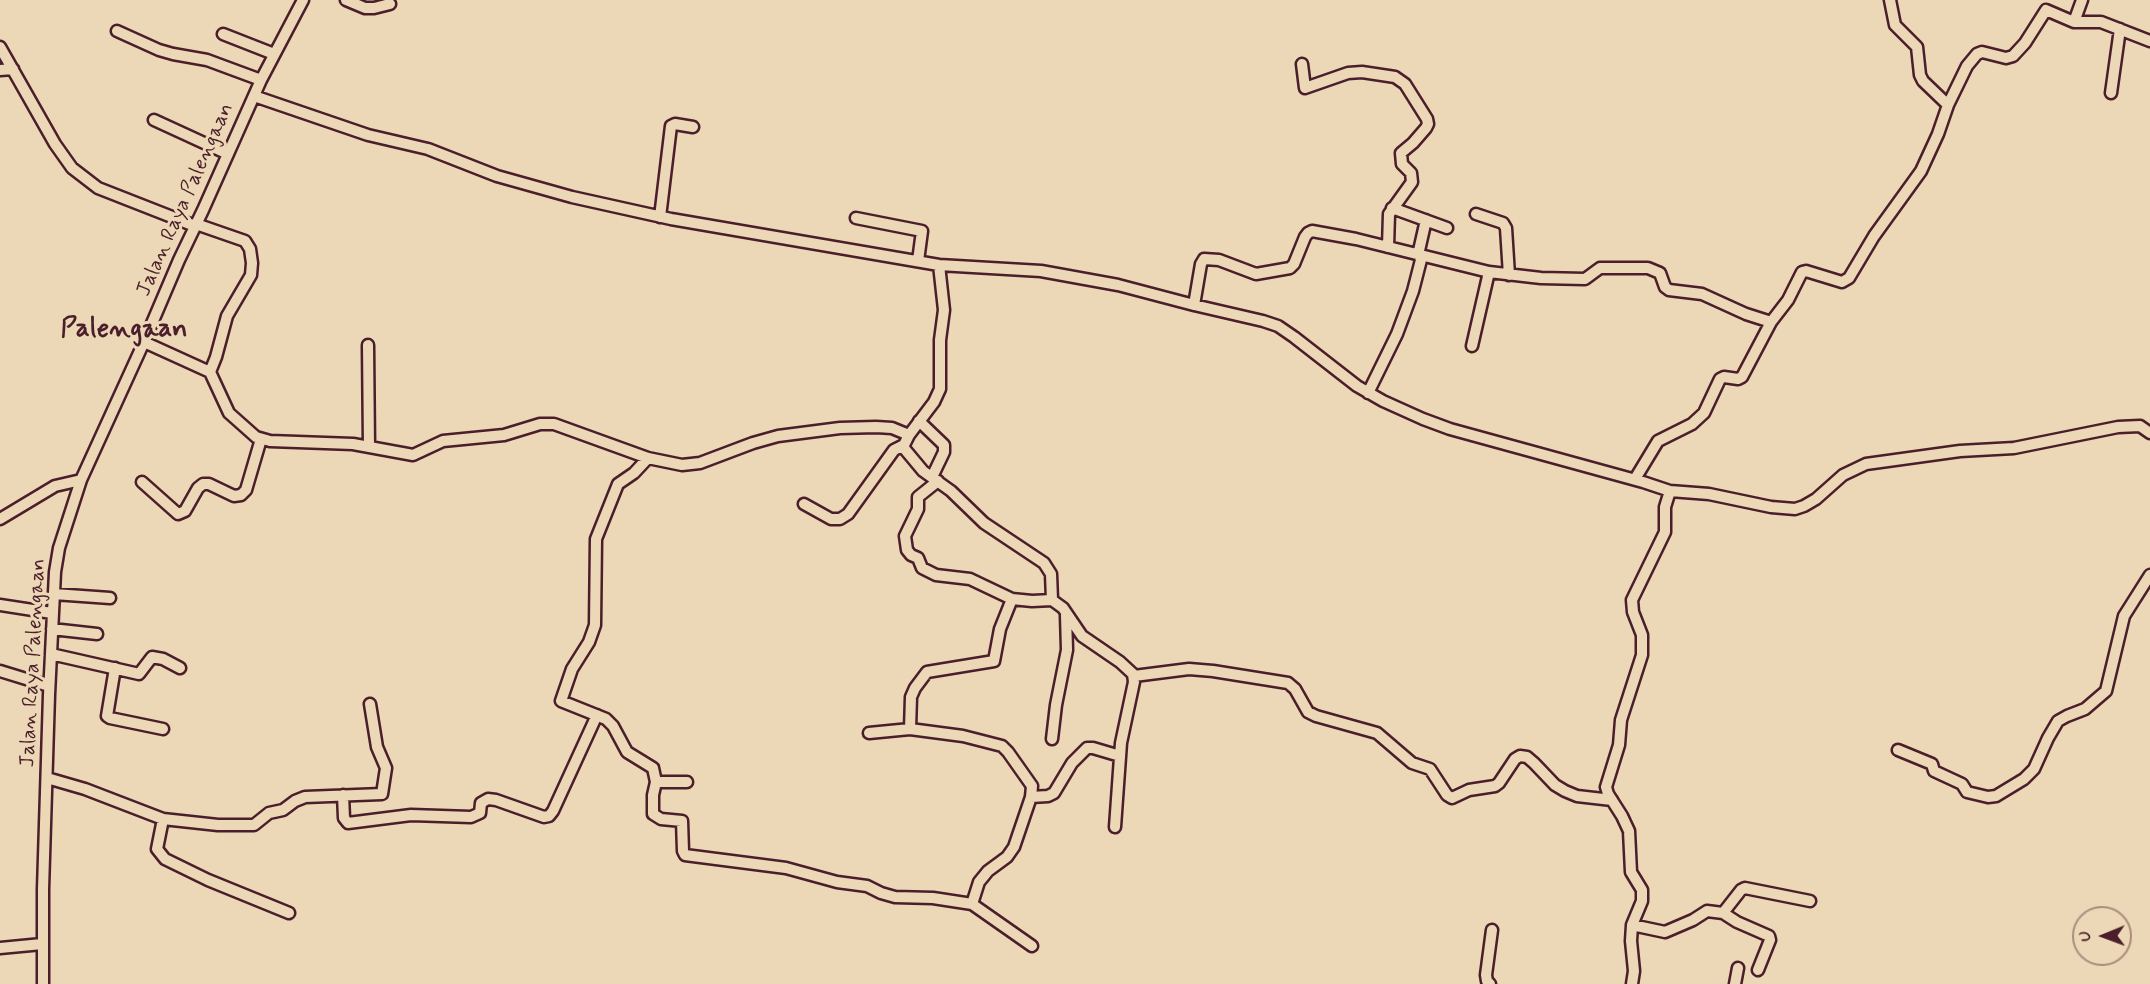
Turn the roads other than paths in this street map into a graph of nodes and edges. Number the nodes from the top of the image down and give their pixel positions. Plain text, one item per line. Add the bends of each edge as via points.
1 (303, 0) edge
2 (346, 0) edge
3 (1890, 0) edge
4 (2082, 0) edge
5 (390, 4) dead end
6 (2074, 22) junction
7 (2120, 29) junction
8 (117, 31) dead end
9 (223, 34) dead end
10 (2150, 41) edge
11 (0, 47) edge
12 (276, 50) junction
13 (1302, 64) dead end
14 (12, 69) junction
15 (0, 70) edge
16 (261, 80) junction
17 (2111, 93) dead end
18 (254, 96) junction
19 (1948, 105) junction
20 (154, 120) dead end
21 (693, 127) dead end
22 (228, 154) junction
23 (1392, 208) junction
24 (1476, 214) dead end
25 (660, 217) junction
26 (856, 218) dead end
27 (1426, 220) junction
28 (196, 225) junction
29 (1447, 228) dead end
30 (1388, 247) junction
31 (1420, 256) junction
32 (918, 261) junction
33 (939, 265) junction
34 (1489, 272) junction
35 (1509, 275) junction
36 (1194, 305) junction
37 (1771, 322) junction
38 (144, 342) junction
39 (368, 345) dead end
40 (1472, 346) dead end
41 (210, 372) junction
42 (1368, 393) junction
43 (919, 421) junction
44 (2150, 433) edge
45 (261, 439) junction
46 (906, 440) junction
47 (369, 447) junction
48 (648, 458) junction
49 (935, 479) junction
50 (1635, 479) junction
51 (81, 480) junction
52 (142, 482) dead end
53 (1670, 491) junction
54 (804, 504) dead end
55 (0, 519) edge
56 (2150, 575) edge
57 (54, 594) junction
58 (110, 598) dead end
59 (1011, 599) junction
60 (1052, 600) junction
61 (0, 605) edge
62 (1065, 611) junction
63 (52, 613) junction
64 (52, 630) junction
65 (97, 634) dead end
66 (51, 654) junction
67 (115, 668) junction
68 (180, 668) dead end
69 (0, 672) edge
70 (1134, 676) junction
71 (49, 687) junction
72 (370, 704) dead end
73 (597, 715) junction
74 (163, 729) dead end
75 (910, 729) junction
76 (869, 733) dead end
77 (1052, 739) dead end
78 (1898, 750) dead end
79 (1120, 756) junction
80 (47, 778) junction
81 (656, 782) junction
82 (687, 782) dead end
83 (343, 795) junction
84 (1031, 797) junction
85 (1612, 800) junction
86 (164, 819) junction
87 (1115, 827) dead end
88 (1810, 901) dead end
89 (972, 904) junction
90 (289, 913) dead end
91 (1723, 913) junction
92 (1632, 925) junction
93 (1492, 930) dead end
94 (42, 945) junction
95 (1032, 946) dead end
96 (0, 948) edge
97 (1738, 968) dead end
98 (1758, 969) dead end
99 (43, 984) edge
100 (1490, 984) edge
101 (1632, 984) edge
102 (1735, 984) edge

1 - 12 street, Jalan Raya Palengaan
2 - 5 street via 365,8
3 - 19 street via 1896,25 1917,47 1923,81
4 - 6 street
6 - 7 street via 2101,22
6 - 19 street via 2047,10 2013,56 1977,54 1966,66
7 - 10 street
7 - 17 street
8 - 16 street via 166,52 207,60
9 - 12 street
11 - 14 street
12 - 16 street, Jalan Raya Palengaan
13 - 23 street via 1305,88 1355,72 1389,75 1408,87 1428,124 1401,153 1412,182
14 - 15 street
14 - 28 street via 59,152 82,177 119,197
16 - 18 street, Jalan Raya Palengaan
18 - 22 street, Jalan Raya Palengaan
18 - 25 street via 368,135 428,149 497,176
19 - 37 street via 1922,171 1874,236 1849,278 1842,282 1804,271
20 - 22 street
21 - 25 street via 670,126
22 - 28 street, Jalan Raya Palengaan
23 - 27 street
23 - 30 street
24 - 35 street via 1503,223 1506,228
25 - 32 street
26 - 32 street via 922,231
27 - 29 street
27 - 31 street
28 - 38 street, Jalan Raya Palengaan
28 - 41 street via 245,241 252,263 251,275 227,316
30 - 31 street
30 - 36 street via 1312,231 1306,235 1290,268 1256,274 1219,260 1204,259
31 - 34 street
31 - 42 street via 1413,291 1397,334
32 - 33 street
33 - 36 street via 1041,271 1118,285
33 - 43 street via 944,310 940,389
34 - 35 street
34 - 40 street
35 - 37 street via 1585,279 1600,268 1648,268 1660,273 1669,290 1702,294
36 - 42 street via 1278,326
37 - 50 street via 1742,377 1720,380 1704,413 1692,424 1658,441
38 - 41 street
38 - 51 street, Jalan Raya Palengaan
39 - 47 street
41 - 45 street via 227,410
42 - 50 street via 1450,429
43 - 46 street
43 - 49 street via 944,445
44 - 53 street via 2140,426 2118,427 2014,448 1873,463 1849,471 1816,499 1795,509
45 - 47 street
45 - 52 street via 242,495 234,496 203,484 185,511 178,514
46 - 48 street via 885,427 840,428 772,438 691,465
46 - 49 street via 906,451
46 - 54 street via 894,450 848,514 831,519
47 - 48 street via 413,455 443,441 504,435 548,424
48 - 73 street via 618,484 598,534 594,549 595,625 561,699
49 - 59 street via 918,497 918,509 906,533 907,550 918,558 922,568 933,574 970,579
49 - 60 street via 984,523 1044,563 1051,574
50 - 53 street
51 - 55 street via 55,486
51 - 57 street, Jalan Raya Palengaan via 59,548
53 - 85 street via 1665,507 1665,532 1632,600 1643,646 1606,787
56 - 78 street via 2124,616 2106,691 2085,710 2058,721 2028,776 1988,797 1967,792 1962,784 1934,771 1932,764
57 - 58 street
57 - 63 street, Jalan Raya Palengaan
59 - 60 street
59 - 75 street via 994,661 927,672 911,696
60 - 62 street
61 - 63 street
62 - 70 street via 1082,636
62 - 77 street via 1067,650
63 - 64 street, Jalan Raya Palengaan
64 - 65 street
64 - 66 street, Jalan Raya Palengaan
66 - 67 street
66 - 71 street, Jalan Raya Palengaan
67 - 68 street via 141,674 152,657
67 - 74 street via 107,716
69 - 71 street
70 - 79 street
70 - 85 street via 1189,669 1288,683 1308,712 1377,733 1412,763 1430,770 1452,798 1469,790 1495,786 1520,756 1527,757 1565,791
71 - 80 street, Jalan Raya Palengaan
72 - 83 street via 377,747 386,768 382,793
73 - 81 street via 614,726 631,756 653,768
73 - 83 street via 549,816 488,799 481,803 480,813 471,817 411,815 348,823 344,818
75 - 76 street
75 - 84 street via 1002,746 1031,783
79 - 84 street via 1088,748 1072,763 1054,794
79 - 87 street
80 - 86 street
80 - 94 street, Jalan Raya Palengaan
81 - 82 street
81 - 89 street via 653,814 682,821 685,855 786,868 867,886 895,897
83 - 86 street via 300,798 250,825
84 - 89 street via 1014,847 979,882
85 - 92 street via 1629,831 1631,872 1642,890 1642,901
86 - 90 street via 157,849 165,859
88 - 91 street via 1743,889
89 - 95 street
91 - 92 street via 1707,911 1665,932
91 - 98 street via 1769,936
92 - 101 street
93 - 100 street via 1486,975
94 - 96 street
94 - 99 street, Jalan Raya Palengaan
97 - 102 street

